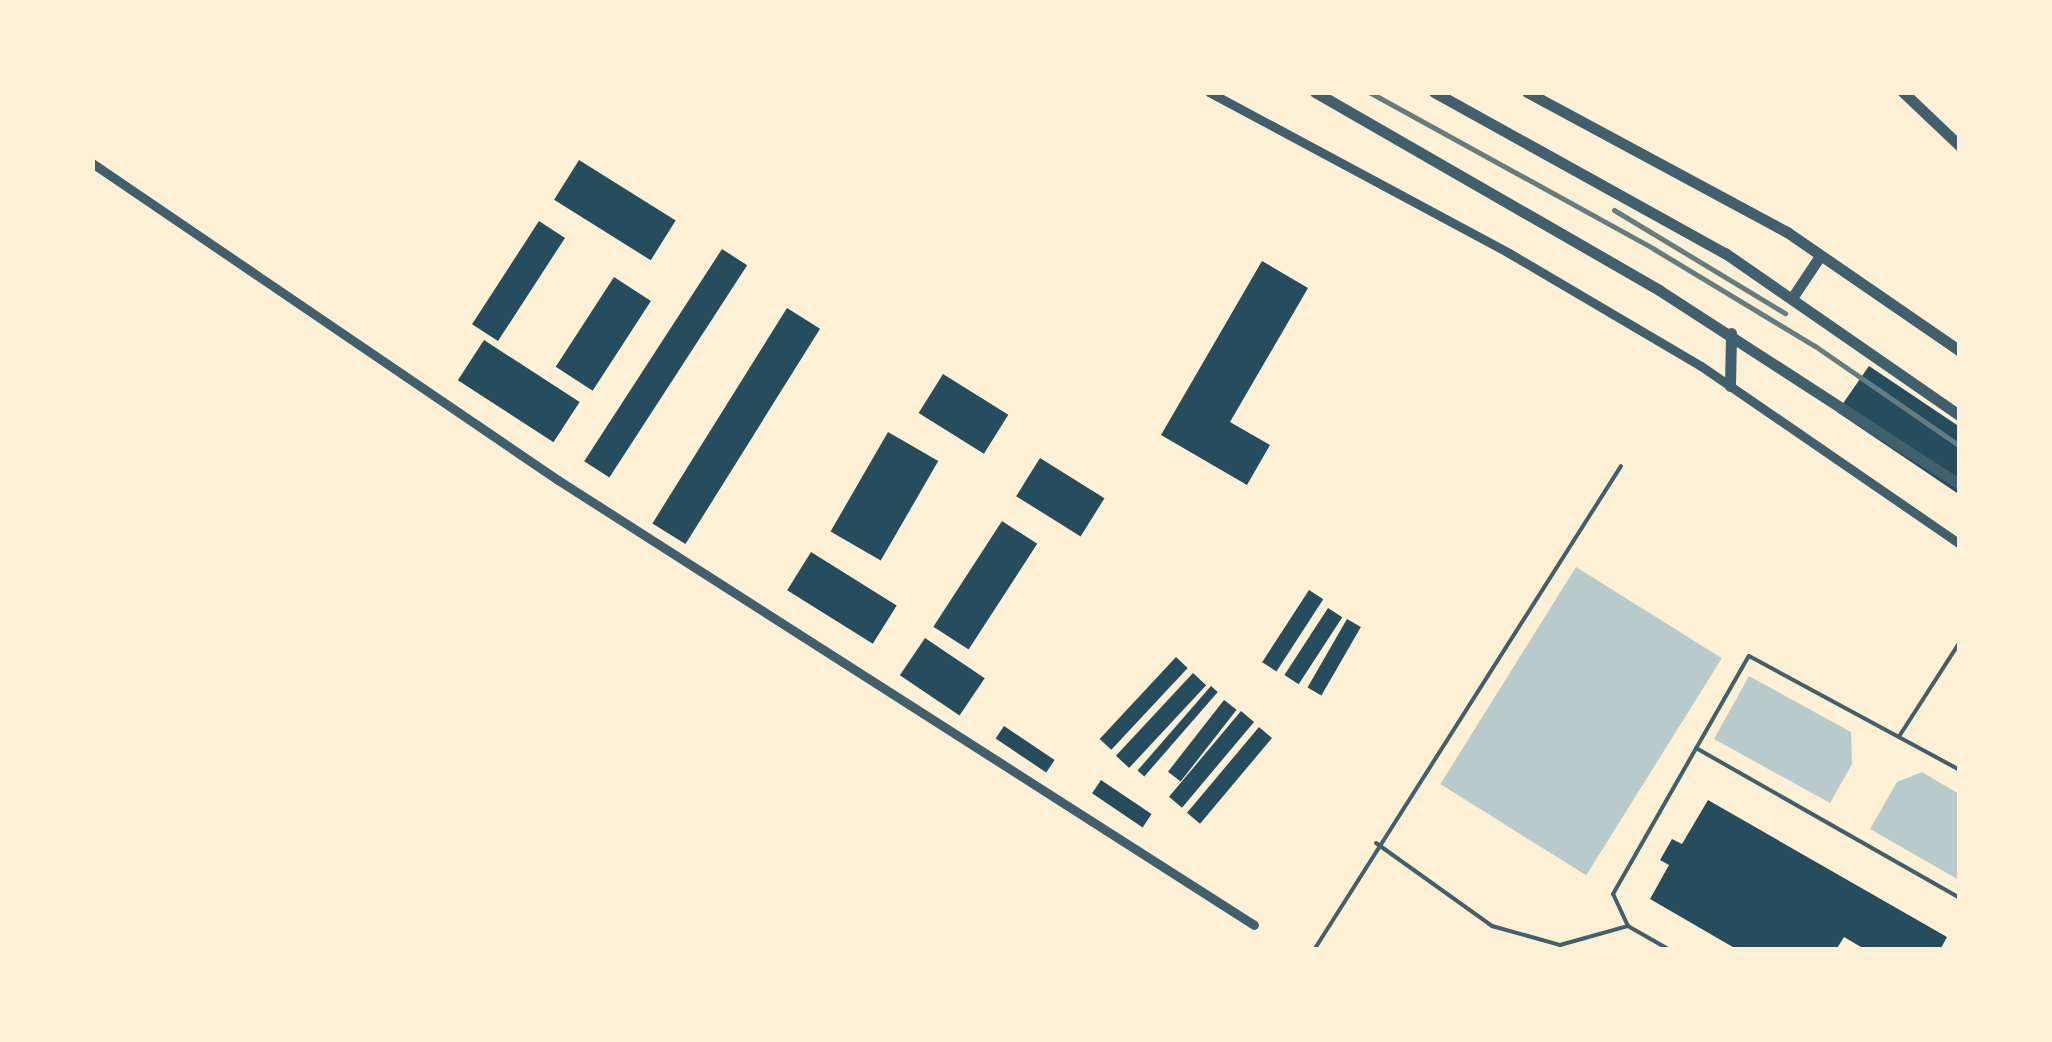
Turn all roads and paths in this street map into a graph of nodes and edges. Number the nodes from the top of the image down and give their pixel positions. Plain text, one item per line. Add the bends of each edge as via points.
1 (1209, 92) edge
2 (1315, 92) edge
3 (1434, 92) edge
4 (1527, 92) edge
5 (1902, 92) edge
6 (1960, 146) edge
7 (92, 164) edge
8 (1820, 256) junction
9 (1792, 298) junction
10 (1730, 333) junction
11 (1960, 351) edge
12 (1730, 386) junction
13 (1960, 416) edge
14 (1622, 466) dead end
15 (1960, 485) edge
16 (1960, 544) edge
17 (1960, 642) edge
18 (1900, 736) junction
19 (1696, 748) junction
20 (1960, 770) edge
21 (1376, 843) junction
22 (1960, 898) edge
23 (1254, 925) dead end
24 (1628, 926) junction
25 (1314, 950) edge
26 (1670, 950) edge

1 - 12 street via 1510,254
2 - 10 street
3 - 9 street via 1725,253
4 - 8 street
5 - 6 street
7 - 23 street via 558,480
8 - 9 street
8 - 11 street
9 - 13 street
10 - 12 street
10 - 15 street
12 - 16 street
14 - 21 lane
17 - 18 lane
18 - 19 lane via 1749,656
18 - 20 lane
19 - 22 lane
19 - 24 lane via 1613,894
21 - 24 lane via 1492,926 1560,944
21 - 25 lane
24 - 26 lane

